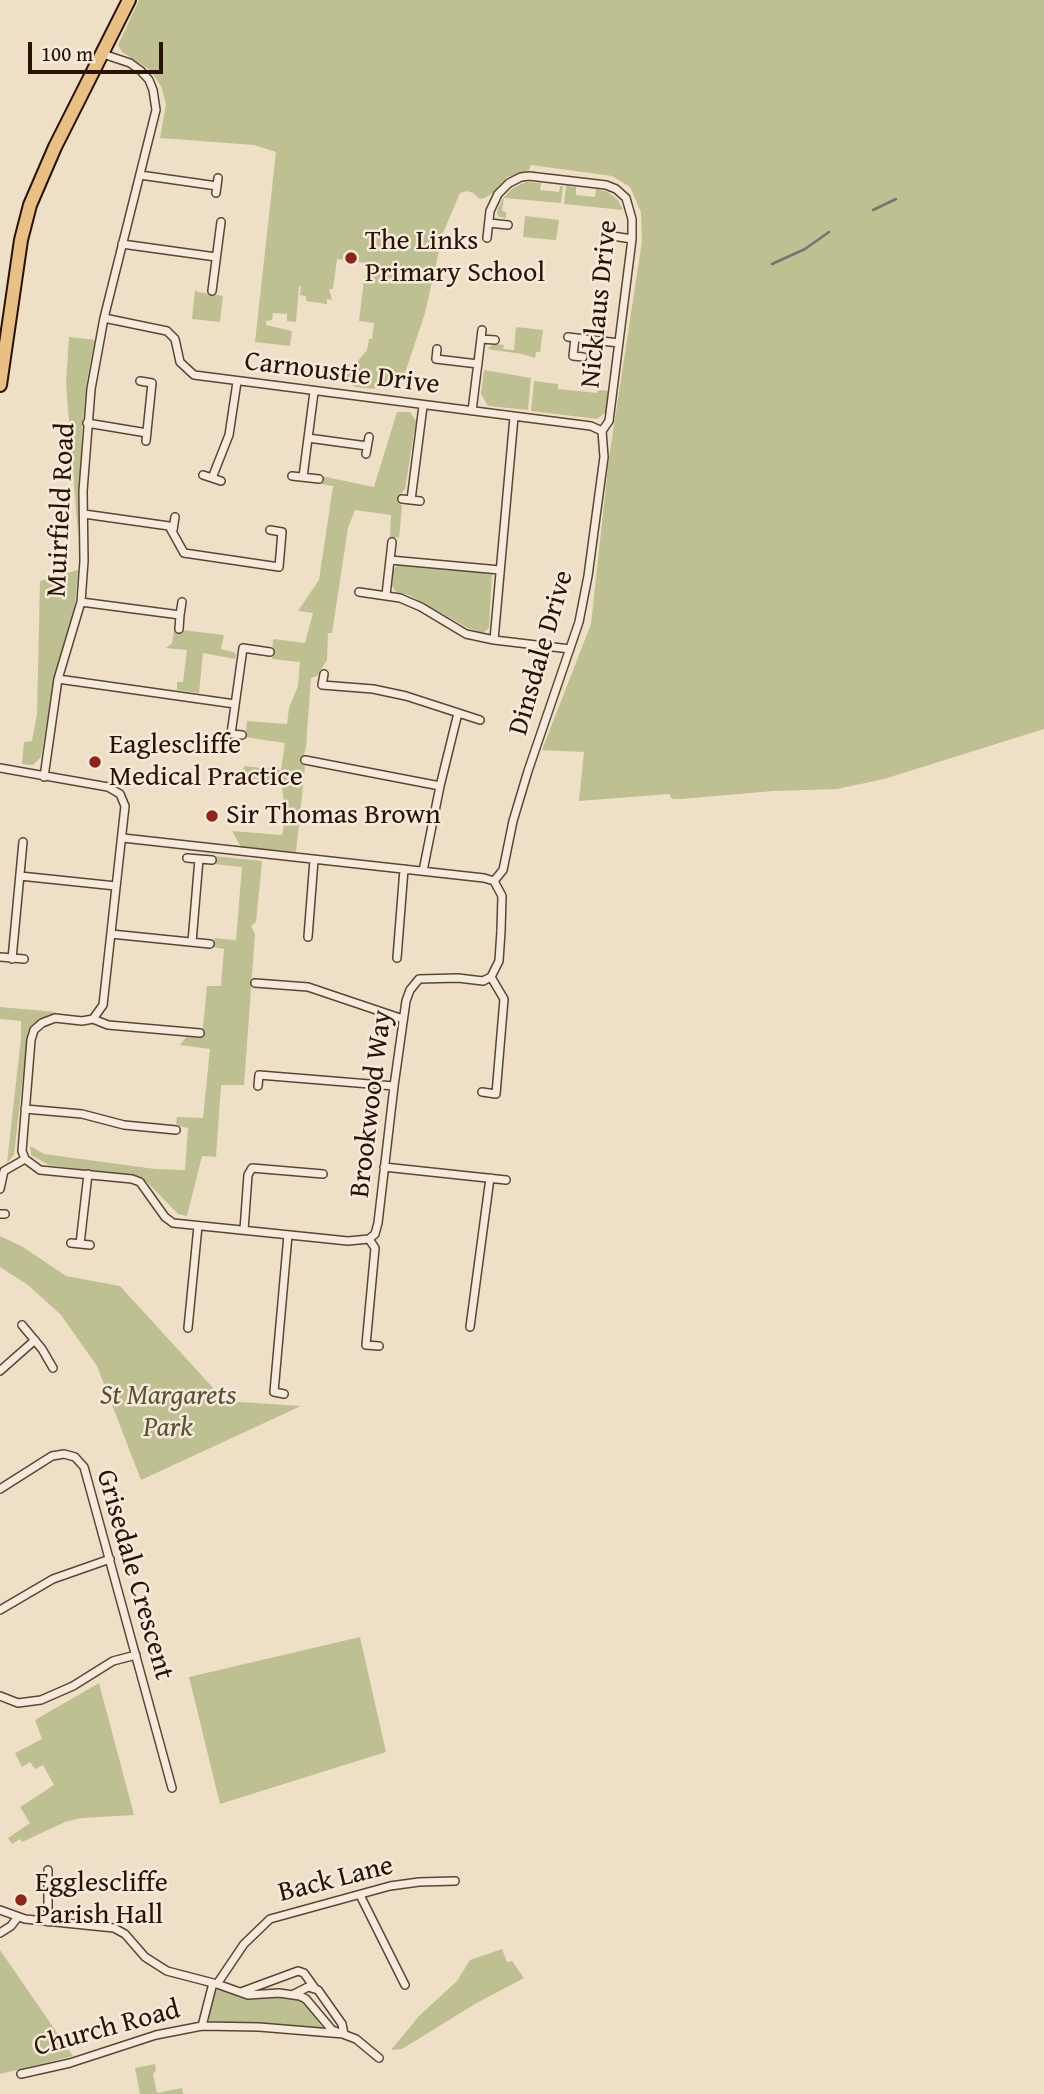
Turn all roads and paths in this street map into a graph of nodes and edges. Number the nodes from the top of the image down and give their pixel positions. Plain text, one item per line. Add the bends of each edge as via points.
1 (129, 0) edge
2 (103, 54) junction
3 (140, 175) junction
4 (217, 186) dead end
5 (220, 222) dead end
6 (489, 223) junction
7 (508, 225) dead end
8 (606, 235) dead end
9 (487, 239) dead end
10 (632, 239) junction
11 (122, 244) junction
12 (216, 257) junction
13 (212, 291) dead end
14 (104, 318) junction
15 (495, 340) dead end
16 (619, 343) junction
17 (437, 349) dead end
18 (583, 357) dead end
19 (478, 364) junction
20 (140, 381) dead end
21 (237, 382) junction
22 (0, 385) edge
23 (314, 392) junction
24 (423, 406) junction
25 (472, 411) junction
26 (514, 417) junction
27 (87, 423) junction
28 (602, 430) junction
29 (369, 436) dead end
30 (308, 438) junction
31 (203, 475) dead end
32 (292, 476) dead end
33 (303, 477) junction
34 (319, 479) dead end
35 (420, 501) dead end
36 (84, 514) junction
37 (175, 517) dead end
38 (173, 530) junction
39 (270, 530) dead end
40 (392, 541) dead end
41 (390, 560) junction
42 (500, 570) junction
43 (359, 592) dead end
44 (386, 595) junction
45 (81, 602) junction
46 (182, 602) dead end
47 (180, 615) junction
48 (179, 629) dead end
49 (494, 640) junction
50 (570, 649) junction
51 (271, 652) dead end
52 (324, 674) dead end
53 (58, 679) junction
54 (235, 704) junction
55 (458, 713) junction
56 (480, 720) dead end
57 (242, 735) dead end
58 (305, 760) dead end
59 (317, 762) junction
60 (0, 768) edge
61 (315, 773) dead end
62 (44, 777) junction
63 (440, 786) junction
64 (123, 838) junction
65 (23, 842) dead end
66 (187, 858) dead end
67 (199, 859) junction
68 (212, 860) dead end
69 (314, 860) junction
70 (404, 869) junction
71 (424, 871) junction
72 (20, 876) junction
73 (494, 881) junction
74 (117, 886) junction
75 (111, 934) junction
76 (308, 937) dead end
77 (192, 942) junction
78 (210, 944) dead end
79 (0, 957) edge
80 (397, 958) dead end
81 (12, 959) junction
82 (24, 959) dead end
83 (491, 976) junction
84 (255, 983) dead end
85 (96, 1016) junction
86 (403, 1019) junction
87 (200, 1033) dead end
88 (258, 1086) dead end
89 (394, 1086) junction
90 (482, 1092) dead end
91 (25, 1109) junction
92 (176, 1130) dead end
93 (25, 1159) junction
94 (384, 1167) junction
95 (88, 1174) junction
96 (323, 1174) dead end
97 (490, 1178) junction
98 (506, 1180) dead end
99 (0, 1189) edge
100 (198, 1226) junction
101 (244, 1230) junction
102 (288, 1235) junction
103 (369, 1239) junction
104 (71, 1243) dead end
105 (80, 1244) junction
106 (90, 1245) dead end
107 (181, 1312) dead end
108 (190, 1313) junction
109 (461, 1315) dead end
110 (471, 1317) junction
111 (22, 1325) dead end
112 (470, 1327) dead end
113 (188, 1328) dead end
114 (35, 1340) junction
115 (379, 1346) dead end
116 (52, 1368) dead end
117 (0, 1371) edge
118 (284, 1394) dead end
119 (0, 1489) edge
120 (110, 1559) junction
121 (0, 1611) edge
122 (136, 1655) junction
123 (0, 1696) edge
124 (172, 1788) dead end
125 (48, 1870) dead end
126 (455, 1881) dead end
127 (359, 1895) junction
128 (0, 1910) edge
129 (18, 1917) junction
130 (48, 1922) junction
131 (0, 1933) edge
132 (215, 1984) junction
133 (405, 1985) dead end
134 (314, 1987) junction
135 (240, 1993) junction
136 (294, 1994) junction
137 (202, 2026) junction
138 (344, 2034) junction
139 (379, 2058) dead end
140 (21, 2074) dead end

1 - 2 main road
2 - 3 street, Muirfield Road via 141,71 156,101
2 - 22 main road via 30,205
3 - 4 street
3 - 11 street, Muirfield Road
5 - 12 street
6 - 7 street
6 - 9 street, Nicklaus Drive
6 - 10 street, Nicklaus Drive via 498,194 521,177 593,183 612,186 625,198
8 - 10 street
10 - 16 street, Nicklaus Drive
11 - 12 street
11 - 14 street, Muirfield Road
12 - 13 street
14 - 21 street, Carnoustie Drive via 163,328 174,339 180,362 189,373
14 - 27 street, Muirfield Road
15 - 19 street via 482,334
16 - 18 street via 571,337 573,356
16 - 28 street, Nicklaus Drive via 609,421
17 - 19 street via 436,359
19 - 25 street
20 - 27 street via 152,383 146,437
21 - 23 street, Carnoustie Drive
21 - 31 street via 216,479
23 - 24 street, Carnoustie Drive
23 - 30 street
24 - 25 street, Carnoustie Drive
24 - 35 street via 407,499
25 - 26 street, Carnoustie Drive
26 - 28 street, Carnoustie Drive
26 - 42 street
27 - 36 street, Muirfield Road
28 - 50 street, Dinsdale Drive via 604,457 588,576
29 - 30 street via 367,450
30 - 33 street
32 - 33 street
33 - 34 street
36 - 38 street
36 - 45 street, Muirfield Road
37 - 38 street
38 - 39 street via 184,553 279,567 282,532
40 - 41 street
41 - 42 street
41 - 44 street
42 - 49 street
43 - 44 street
44 - 49 street via 421,607 466,634
45 - 47 street
45 - 53 street, Muirfield Road
46 - 47 street
47 - 48 street
49 - 50 street
50 - 73 street, Dinsdale Drive via 528,771 503,870
51 - 54 street via 243,648
52 - 55 street via 322,685 373,689
53 - 54 street
53 - 62 street, Muirfield Road
54 - 57 street via 231,734
55 - 56 street
55 - 63 street
58 - 59 street
59 - 61 street
59 - 63 street
60 - 62 street
62 - 64 street via 117,791 125,806
63 - 71 street
64 - 69 street
64 - 74 street
65 - 72 street
66 - 67 street
67 - 68 street
67 - 77 street
69 - 70 street
69 - 76 street
70 - 71 street
70 - 80 street
71 - 73 street
72 - 74 street
72 - 81 street
73 - 83 street via 502,896 502,919 499,961
74 - 75 street
75 - 77 street
75 - 85 street via 103,1005
77 - 78 street
79 - 81 street
81 - 82 street
83 - 86 street, Brookwood Way via 483,981 419,979 410,990
83 - 90 street via 504,999 496,1094
84 - 86 street via 308,987
85 - 87 street via 108,1025
85 - 91 street via 82,1021 55,1018 34,1030
86 - 89 street, Brookwood Way
88 - 89 street via 259,1075
89 - 94 street, Brookwood Way
91 - 92 street
91 - 93 street
93 - 95 street via 40,1170
93 - 99 street via 5,1171
94 - 97 street
94 - 103 street, Brookwood Way via 378,1223
95 - 100 street via 141,1182 165,1217 173,1223
95 - 105 street
96 - 101 street via 305,1177 255,1167 246,1170
97 - 98 street
97 - 110 street
100 - 101 street
100 - 108 street
101 - 102 street
102 - 103 street
102 - 118 street via 274,1392
103 - 115 street via 375,1248 366,1345
104 - 105 street
105 - 106 street
107 - 108 street
108 - 113 street
109 - 110 street
110 - 112 street
111 - 114 street
114 - 116 street
114 - 117 street
119 - 120 street, Grisedale Crescent via 52,1456 75,1457 84,1466
120 - 121 street via 52,1580
120 - 122 street, Grisedale Crescent
122 - 123 street via 113,1661 41,1700 18,1703
122 - 124 street, Grisedale Crescent
125 - 130 street
126 - 127 street, Back Lane via 390,1886
127 - 132 street, Back Lane via 270,1919 244,1944
127 - 133 street
128 - 129 street
129 - 130 street
129 - 131 street
130 - 132 street via 114,1928 155,1965
132 - 135 street
132 - 137 street, Church Road
134 - 135 street via 302,1972 293,1972
134 - 136 street
134 - 138 street via 342,2024
135 - 136 street
136 - 138 street via 306,1999 332,2030
137 - 138 street
137 - 140 street, Church Road
138 - 139 street

